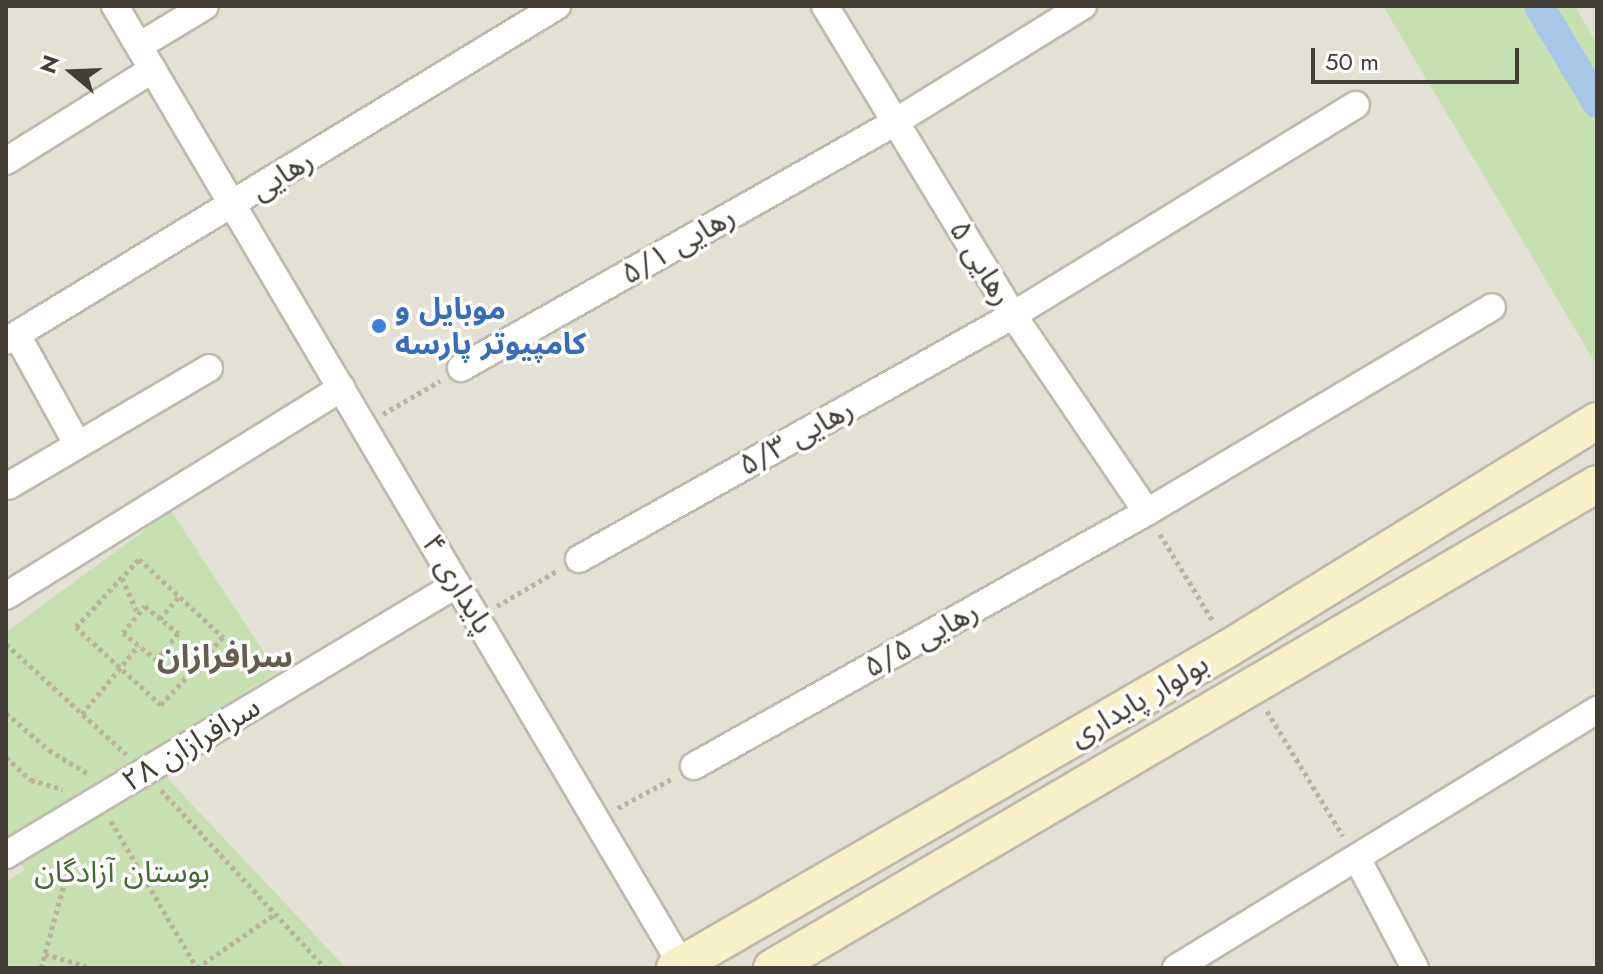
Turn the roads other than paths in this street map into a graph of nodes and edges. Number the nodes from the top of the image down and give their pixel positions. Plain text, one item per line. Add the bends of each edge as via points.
1 (115, 6) edge
2 (205, 6) edge
3 (557, 6) edge
4 (825, 6) edge
5 (1083, 6) edge
6 (139, 46) junction
7 (153, 69) junction
8 (1356, 105) dead end
9 (895, 122) junction
10 (6, 161) edge
11 (234, 204) junction
12 (1492, 307) dead end
13 (1013, 315) junction
14 (12, 338) edge
15 (209, 368) dead end
16 (461, 368) road end
17 (342, 388) junction
18 (1597, 421) edge
19 (76, 442) junction
20 (1597, 484) edge
21 (8, 486) dead end
22 (1147, 512) junction
23 (579, 559) road end
24 (457, 584) junction
25 (6, 596) edge
26 (1597, 710) edge
27 (694, 766) road end
28 (6, 855) edge
29 (1358, 860) junction
30 (680, 967) edge
31 (772, 968) edge
32 (1176, 968) edge
33 (1415, 968) edge

1 - 6 street, پایداری ۴
2 - 6 street
3 - 11 street, رهایی
4 - 9 street, رهایی ۵
5 - 9 street, رهایی ۵/۱
6 - 7 street, پایداری ۴
7 - 10 street
7 - 11 street, پایداری ۴
8 - 13 street, رهایی ۵/۳
9 - 13 street, رهایی ۵
9 - 16 street, رهایی ۵/۱
11 - 14 street, رهایی
11 - 17 street, پایداری ۴
12 - 22 street, رهایی ۵/۵
13 - 22 street, رهایی ۵
13 - 23 street, رهایی ۵/۳
14 - 19 street
15 - 19 street
17 - 24 street, پایداری ۴
17 - 25 street
18 - 30 street, بولوار پایداری via 1229,648
19 - 21 street
20 - 31 street, بولوار پایداری
22 - 27 street, رهایی ۵/۵
24 - 28 street, سرافرازان ۲۸
24 - 30 street, پایداری ۴
26 - 29 street
29 - 32 street
29 - 33 street

